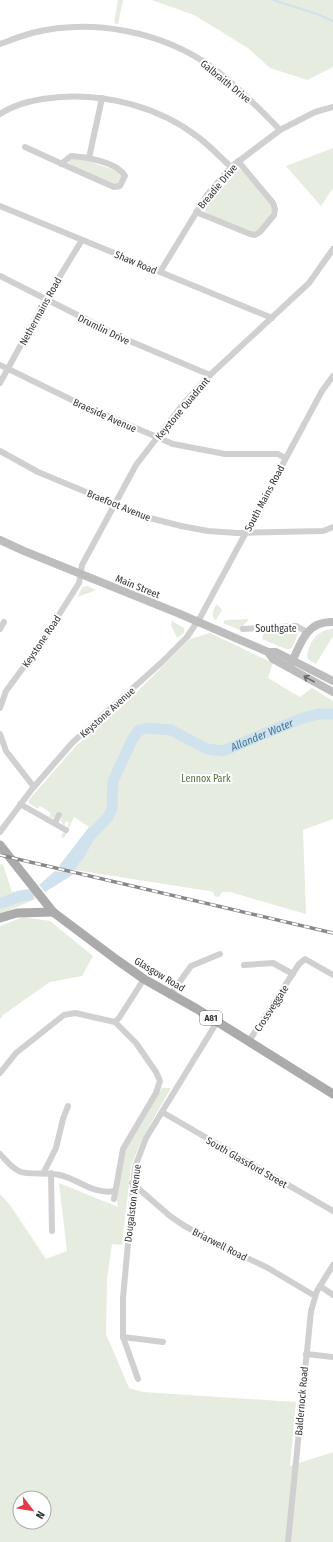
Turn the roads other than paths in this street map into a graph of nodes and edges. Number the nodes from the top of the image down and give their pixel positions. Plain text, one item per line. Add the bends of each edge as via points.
1 (0, 44) edge
2 (102, 98) junction
3 (333, 107) edge
4 (0, 114) edge
5 (280, 130) junction
6 (25, 147) dead end
7 (90, 158) junction
8 (238, 161) junction
9 (61, 164) junction
10 (231, 167) junction
11 (0, 206) edge
12 (196, 212) junction
13 (82, 240) junction
14 (333, 249) edge
15 (160, 272) junction
16 (0, 276) edge
17 (46, 299) junction
18 (272, 318) junction
19 (0, 365) edge
20 (7, 369) junction
21 (210, 375) junction
22 (333, 376) edge
23 (0, 383) edge
24 (157, 438) junction
25 (0, 451) edge
26 (285, 458) junction
27 (114, 503) junction
28 (333, 527) edge
29 (246, 532) junction
30 (0, 540) edge
31 (80, 574) junction
32 (4, 622) dead end
33 (197, 622) junction
34 (333, 622) edge
35 (243, 628) dead end
36 (0, 629) edge
37 (308, 632) junction
38 (268, 652) junction
39 (293, 660) junction
40 (289, 668) junction
41 (333, 681) edge
42 (333, 692) edge
43 (0, 708) edge
44 (0, 734) edge
45 (34, 786) junction
46 (20, 804) junction
47 (59, 815) dead end
48 (55, 823) junction
49 (66, 830) dead end
50 (0, 832) edge
51 (0, 845) edge
52 (53, 912) junction
53 (0, 918) edge
54 (220, 954) dead end
55 (244, 965) dead end
56 (293, 974) junction
57 (333, 975) edge
58 (144, 979) junction
59 (171, 994) junction
60 (115, 1022) junction
61 (217, 1022) junction
62 (249, 1042) junction
63 (0, 1073) edge
64 (333, 1094) edge
65 (68, 1106) dead end
66 (162, 1112) junction
67 (0, 1154) edge
68 (47, 1172) junction
69 (132, 1183) junction
70 (115, 1191) junction
71 (114, 1199) dead end
72 (333, 1211) edge
73 (52, 1231) dead end
74 (333, 1265) edge
75 (320, 1286) junction
76 (333, 1295) edge
77 (315, 1296) junction
78 (123, 1337) junction
79 (163, 1342) dead end
80 (306, 1354) junction
81 (333, 1357) edge
82 (138, 1379) dead end
83 (288, 1542) edge

1 - 5 street, Galbraith Drive via 31,33 68,28 110,28 149,37 183,50 212,67
2 - 4 street via 37,99 26,101
2 - 7 street
2 - 10 street via 128,103 161,115 197,136
3 - 5 street, Breadie Drive via 315,112
5 - 8 street, Breadie Drive
6 - 9 street
7 - 9 street via 70,156
7 - 9 street via 121,170 125,176 120,186 114,187
8 - 10 street, Breadie Drive
8 - 12 street, Breadie Drive via 273,203 274,215 255,235
10 - 12 street, Breadie Drive
11 - 13 street, Shaw Road
12 - 15 street, Breadie Drive
13 - 15 street, Shaw Road
13 - 17 street, Nethermains Road
14 - 18 street, Keystone Quadrant via 309,282
15 - 18 street, Shaw Road
16 - 17 street, Drumlin Drive
17 - 20 street, Nethermains Road
17 - 21 street, Drumlin Drive via 125,339
18 - 21 street, Keystone Quadrant
19 - 20 street, Braeside Avenue
20 - 23 street, Nethermains Road
20 - 24 street, Braeside Avenue
21 - 24 street, Keystone Quadrant via 191,394
22 - 26 street, South Mains Road
24 - 26 street, Braeside Avenue via 189,448 225,454 278,454
24 - 27 street, Keystone Quadrant via 136,465
25 - 27 street, Braefoot Avenue via 38,472
26 - 29 street, South Mains Road
27 - 29 street, Braefoot Avenue via 146,517 181,526 208,531
27 - 31 street, Keystone Quadrant via 82,565
28 - 29 street, Braefoot Avenue via 323,531
29 - 33 street, South Mains Road
30 - 31 main road, Main Street
31 - 33 main road, Main Street
31 - 43 street, Keystone Road via 79,583 40,645 6,691
32 - 36 street
33 - 38 main road, Main Street
33 - 45 street, Keystone Avenue via 187,637 73,742
34 - 37 main road via 318,624
35 - 37 street, Southgate via 296,626
37 - 39 main road
38 - 39 main road, Main Street via 276,652
38 - 40 main road, Main Street via 273,659
39 - 40 main road
39 - 41 main road, Main Street
42 -> 40 main road, Main Street
44 - 45 street via 6,751
45 - 46 street, Keystone Avenue
46 - 48 street
46 - 50 street, Keystone Avenue
47 - 48 street
48 - 49 street
51 - 52 main road, Glasgow Road / A81
52 - 53 main road via 17,913
52 - 58 main road, Glasgow Road / A81
54 - 59 street via 192,966
55 - 56 street, Crossveggate via 273,963
56 - 57 street, Crossveggate via 305,959
56 - 62 street, Crossveggate
58 - 59 main road, Glasgow Road / A81
58 - 60 street
59 - 61 main road, Glasgow Road / A81
60 - 63 street via 75,1013 64,1015 16,1053
60 - 70 street via 140,1048 160,1081 156,1093 122,1149
61 - 62 main road, Glasgow Road / A81
61 - 66 street, Dougalston Avenue
62 - 64 main road, Glasgow Road / A81
65 - 68 street
66 - 69 street, Dougalston Avenue via 139,1153
66 - 72 street, South Glassford Street
67 - 68 street via 21,1172
68 - 70 street via 68,1177 100,1192
68 - 73 street
69 - 77 street, Briarwell Road via 183,1225 268,1268
69 - 78 street, Dougalston Avenue via 123,1298
70 - 71 street
74 - 75 street, Baldernock Road
75 - 76 street
75 - 77 street, Baldernock Road
77 - 80 street, Baldernock Road
78 - 79 street
78 - 82 street, Dougalston Avenue
80 - 81 street
80 - 83 street, Baldernock Road

